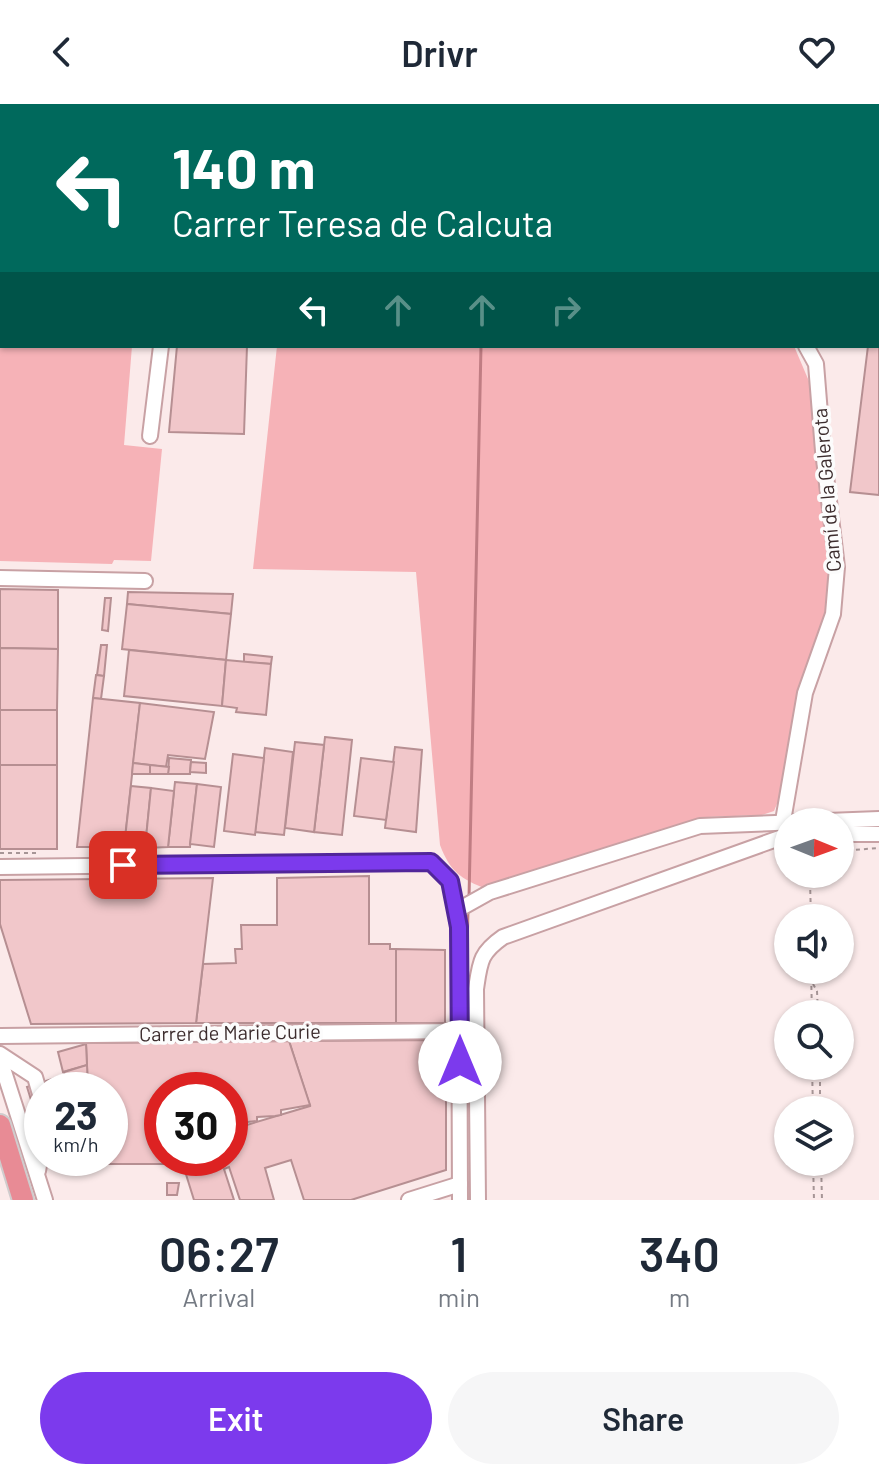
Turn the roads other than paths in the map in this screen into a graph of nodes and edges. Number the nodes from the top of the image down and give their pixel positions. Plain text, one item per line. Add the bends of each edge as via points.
1 (161, 348) edge
2 (807, 348) edge
3 (150, 436) dead end
4 (0, 578) edge
5 (145, 581) dead end
6 (788, 808) edge
7 (879, 819) edge
8 (854, 821) edge
9 (774, 828) edge
10 (774, 832) edge
11 (854, 834) edge
12 (879, 834) edge
13 (0, 867) edge
14 (456, 911) junction
15 (459, 1031) junction
16 (0, 1036) edge
17 (0, 1056) edge
18 (27, 1072) edge
19 (0, 1125) edge
20 (24, 1134) edge
21 (37, 1176) edge
22 (460, 1184) junction
23 (23, 1200) edge
24 (45, 1200) edge
25 (409, 1200) edge
26 (460, 1200) edge
27 (478, 1200) edge

1 - 3 street
2 - 6 street, Camí de la Galerota via 816,364 837,567 833,614 805,693
4 - 5 street
7 - 8 street
9 - 14 street via 700,826 490,892
10 - 27 street via 503,937 488,948 479,963 476,989
11 - 12 street
13 - 14 street via 431,862 450,881
14 - 15 street
15 - 16 street, Carrer de Marie Curie
15 - 22 street
17 - 18 street
17 - 20 street
19 - 23 highway
21 - 24 street
22 - 25 street
22 - 26 street

